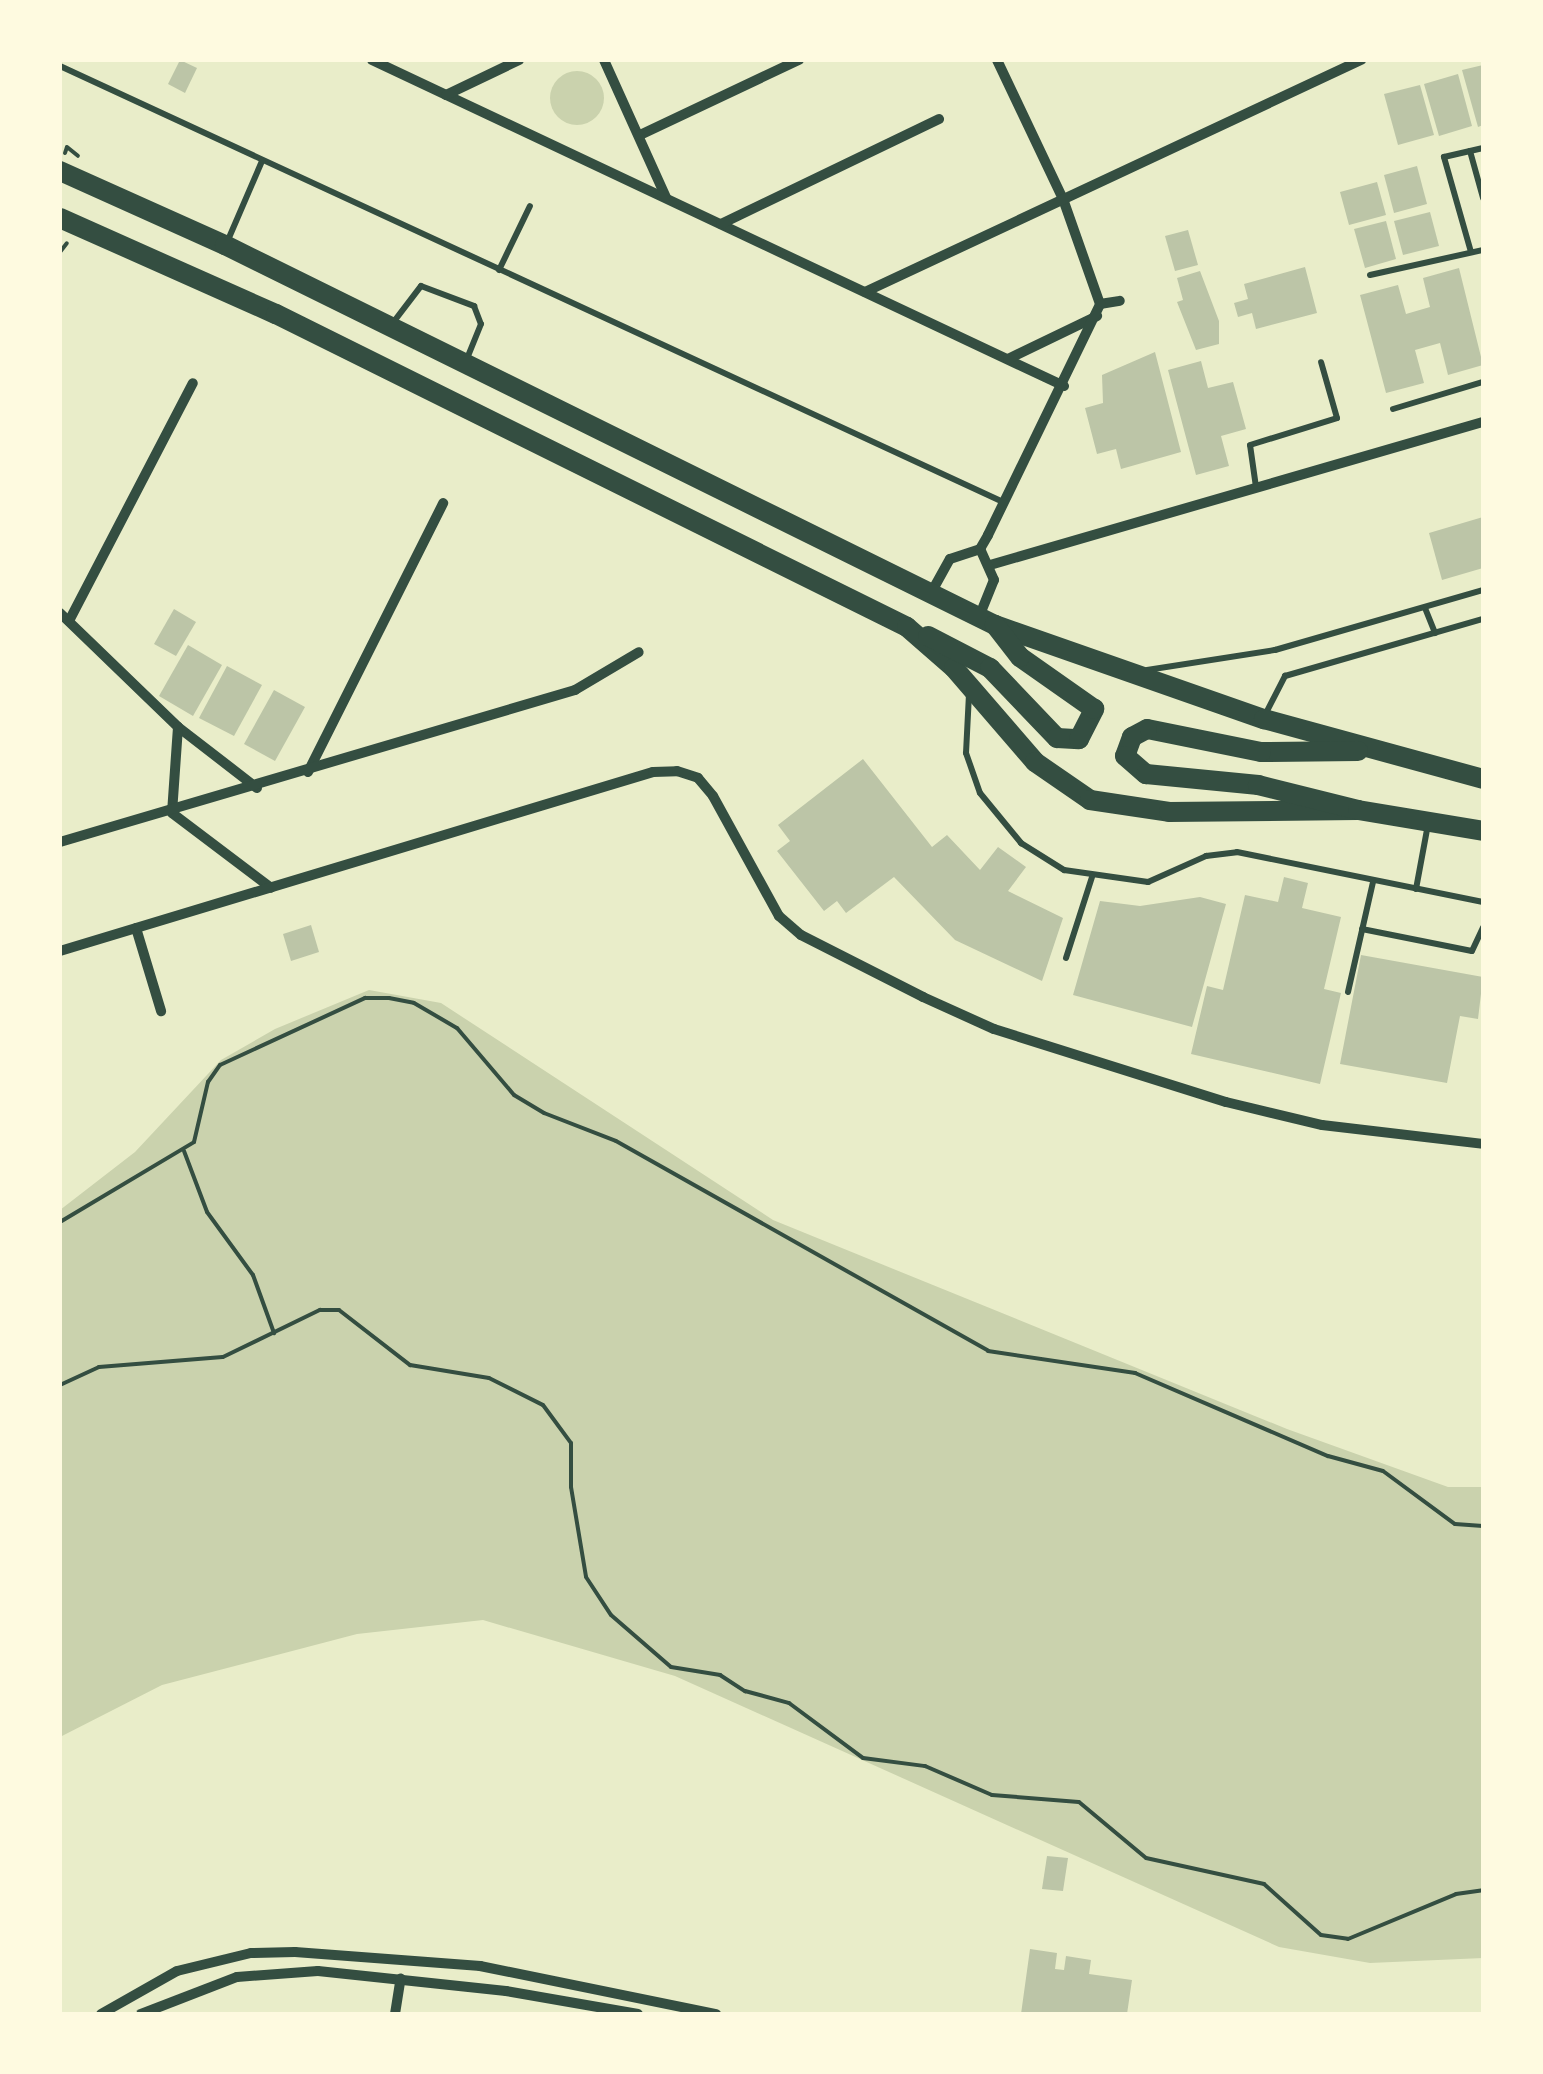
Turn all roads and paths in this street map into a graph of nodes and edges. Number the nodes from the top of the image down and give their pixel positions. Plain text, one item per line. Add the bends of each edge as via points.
1 (372, 60) edge
2 (520, 60) edge
3 (604, 60) edge
4 (800, 60) edge
5 (997, 60) edge
6 (1361, 60) edge
7 (1345, 64) edge
8 (60, 66) edge
9 (446, 95) junction
10 (939, 119) dead end
11 (640, 136) junction
12 (1483, 148) edge
13 (1470, 151) junction
14 (262, 162) junction
15 (60, 172) edge
16 (666, 198) junction
17 (1063, 198) junction
18 (1483, 198) edge
19 (530, 206) dead end
20 (60, 218) edge
21 (720, 224) junction
22 (225, 246) junction
23 (1483, 251) edge
24 (1471, 252) junction
25 (499, 270) junction
26 (1370, 275) dead end
27 (866, 292) junction
28 (1120, 301) dead end
29 (1098, 310) junction
30 (390, 327) junction
31 (1008, 359) junction
32 (1321, 362) dead end
33 (464, 364) junction
34 (1483, 382) edge
35 (193, 384) dead end
36 (1064, 386) junction
37 (1393, 409) dead end
38 (1483, 422) edge
39 (1256, 490) junction
40 (1004, 502) junction
41 (443, 503) dead end
42 (980, 549) junction
43 (990, 565) junction
44 (1483, 590) edge
45 (930, 595) junction
46 (1426, 608) junction
47 (65, 617) edge
48 (1483, 618) edge
49 (987, 622) junction
50 (907, 627) junction
51 (1434, 633) junction
52 (639, 652) dead end
53 (1130, 672) junction
54 (970, 686) junction
55 (1264, 718) junction
56 (178, 727) junction
57 (1376, 751) junction
58 (308, 772) junction
59 (1483, 778) edge
60 (257, 788) junction
61 (1358, 810) junction
62 (172, 813) junction
63 (1428, 823) junction
64 (1483, 831) edge
65 (60, 842) edge
66 (1092, 877) junction
67 (1373, 882) junction
68 (271, 888) junction
69 (1416, 889) junction
70 (1483, 902) edge
71 (1483, 927) edge
72 (136, 928) junction
73 (1362, 929) junction
74 (60, 951) edge
75 (1066, 958) dead end
76 (1348, 992) dead end
77 (160, 1011) dead end
78 (1483, 1144) edge
79 (184, 1151) junction
80 (60, 1222) edge
81 (274, 1333) junction
82 (60, 1386) edge
83 (1483, 1526) edge
84 (1483, 1890) edge
85 (401, 1978) junction
86 (101, 2014) edge
87 (141, 2014) edge
88 (395, 2014) edge
89 (638, 2014) edge
90 (716, 2014) edge

1 - 9 street
2 - 9 street
3 - 11 street
4 - 11 street
5 - 17 street
6 - 7 street
7 - 17 street
8 - 14 lane
9 - 16 street
10 - 21 street
11 - 16 street
12 - 13 lane
13 - 18 lane
13 - 24 lane via 1444,157
14 - 22 lane
14 - 25 lane
15 - 22 main road
16 - 21 street
17 - 27 street
17 - 29 street
19 - 25 lane
20 - 50 main road via 276,314
21 - 27 street
22 - 30 main road
23 - 24 lane
24 - 26 lane
25 - 40 lane
27 - 31 street
28 - 29 street
29 - 31 street
29 - 36 street
30 - 33 main road
30 - 33 lane via 421,286 474,306 481,324
31 - 36 street
32 - 39 lane via 1337,418 1250,445
33 - 45 main road
34 - 37 lane
35 - 47 street
36 - 40 street
38 - 39 street
39 - 43 street
40 - 42 street
41 - 58 street
42 - 43 street
42 - 45 street via 950,559
43 - 49 street
44 - 46 lane
45 - 49 main road
46 - 51 lane
46 - 53 lane via 1275,650
47 - 56 street
48 - 51 lane
49 - 50 main road via 1020,657 1094,710 1079,738 1057,738 990,668
49 - 53 main road
50 - 54 main road
51 - 55 lane via 1285,676
52 - 58 street via 587,686
53 - 55 main road
54 - 61 main road via 1035,762 1090,800 1169,812
54 - 66 lane via 966,753 980,793 1021,843 1064,870
55 - 57 main road
56 - 60 street
56 - 62 street
57 - 59 main road
57 - 61 main road via 1261,752 1148,729 1127,746 1130,764 1146,774 1258,784
58 - 60 street
60 - 62 street
61 - 63 main road
62 - 65 street
62 - 68 street
63 - 64 main road
63 - 69 lane
66 - 67 lane via 1148,882 1223,852
66 - 75 lane
67 - 69 lane
67 - 73 lane
68 - 72 street
68 - 78 street via 653,772 677,771 698,778 714,796 779,916 824,948 940,1005 994,1029 1226,1102 1322,1125
69 - 70 lane
71 - 73 lane via 1472,951
72 - 74 street
72 - 77 street
73 - 76 lane
79 - 80 path via 159,1159
79 - 81 path via 207,1212 253,1275
79 - 83 path via 194,1142 208,1082 220,1065 365,998 414,1004 456,1028 514,1096 616,1140 988,1351 1135,1373 1280,1438 1383,1471 1455,1524
81 - 82 path via 223,1357 99,1367
81 - 84 path via 320,1310 339,1310 410,1365 488,1378 544,1404 571,1442 586,1576 611,1615 671,1667 720,1675 745,1692 790,1703 864,1758 925,1766 992,1795 1079,1802 1146,1858 1264,1884 1321,1935 1348,1939 1456,1894
85 - 87 street via 318,1971 237,1977
85 - 88 street
85 - 89 street
86 - 90 street via 177,1971 251,1953 295,1952 480,1966

